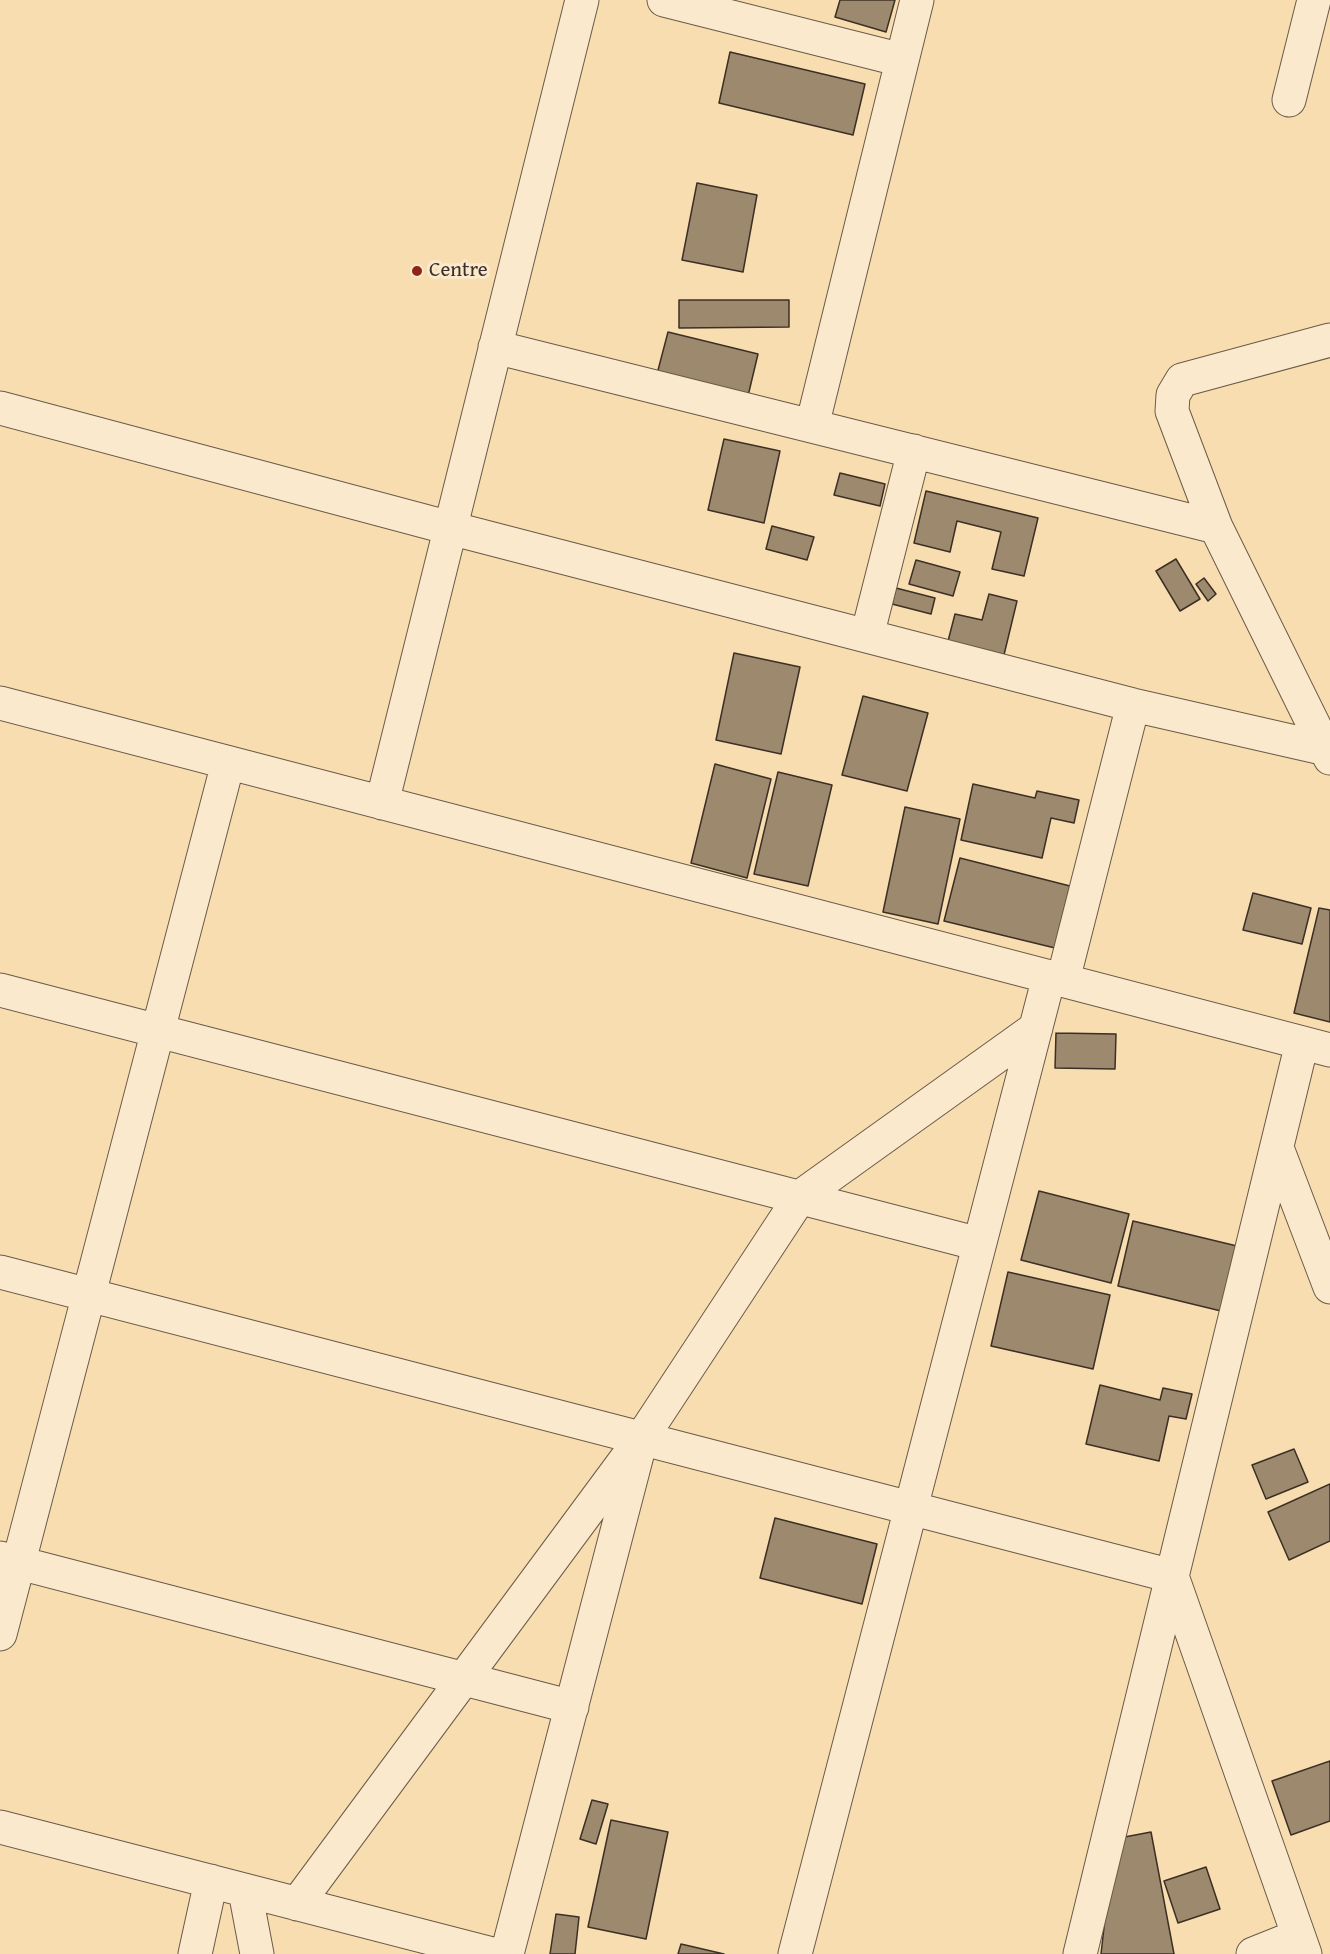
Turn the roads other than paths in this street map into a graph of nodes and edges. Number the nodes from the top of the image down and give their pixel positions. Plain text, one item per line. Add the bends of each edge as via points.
1 (582, 0) edge
2 (664, 0) edge
3 (917, 0) edge
4 (1319, 3) edge
5 (902, 60) junction
6 (1289, 100) dead end
7 (1330, 340) edge
8 (495, 347) junction
9 (0, 408) edge
10 (812, 426) junction
11 (914, 451) junction
12 (1216, 527) junction
13 (450, 528) junction
14 (867, 636) junction
15 (0, 703) edge
16 (1133, 705) junction
17 (1328, 753) edge
18 (228, 763) junction
19 (382, 803) junction
20 (1056, 979) junction
21 (0, 990) edge
22 (1036, 1028) junction
23 (158, 1030) junction
24 (1316, 1046) edge
25 (1277, 1148) junction
26 (800, 1197) junction
27 (979, 1244) junction
28 (0, 1272) edge
29 (1330, 1287) edge
30 (89, 1295) junction
31 (641, 1439) junction
32 (911, 1509) junction
33 (9, 1561) edge
34 (1172, 1576) junction
35 (0, 1634) edge
36 (464, 1679) junction
37 (572, 1707) junction
38 (0, 1827) edge
39 (211, 1881) junction
40 (245, 1891) junction
41 (297, 1904) junction
42 (1301, 1945) edge
43 (195, 1954) edge
44 (257, 1954) edge
45 (492, 1954) edge
46 (507, 1954) edge
47 (795, 1954) edge
48 (1080, 1954) edge
49 (1252, 1954) edge

1 - 8 street
2 - 5 street
3 - 5 street
4 - 6 street
5 - 10 street
7 - 12 street via 1182,380 1173,395 1172,411
8 - 10 street
8 - 13 street
9 - 13 street
10 - 11 street
11 - 12 street
11 - 14 street
12 - 17 street
13 - 14 street
13 - 19 street
14 - 16 street
15 - 18 street
16 - 17 street
16 - 20 street
18 - 19 street
18 - 23 street
19 - 20 street
20 - 22 street
20 - 24 street
21 - 23 street
22 - 26 street
22 - 27 street
23 - 26 street
23 - 30 street
24 - 25 street
25 - 29 street
25 - 34 street
26 - 27 street
26 - 31 street
27 - 32 street
28 - 30 street
30 - 31 street
30 - 33 street
31 - 32 street
31 - 36 street
31 - 37 street
32 - 34 street
32 - 47 street
33 - 35 street
33 - 36 street
34 - 42 street
34 - 48 street
36 - 37 street
36 - 41 street
37 - 46 street
38 - 39 street
39 - 40 street
39 - 43 street
40 - 41 street
40 - 44 street
41 - 45 street
42 - 49 street

